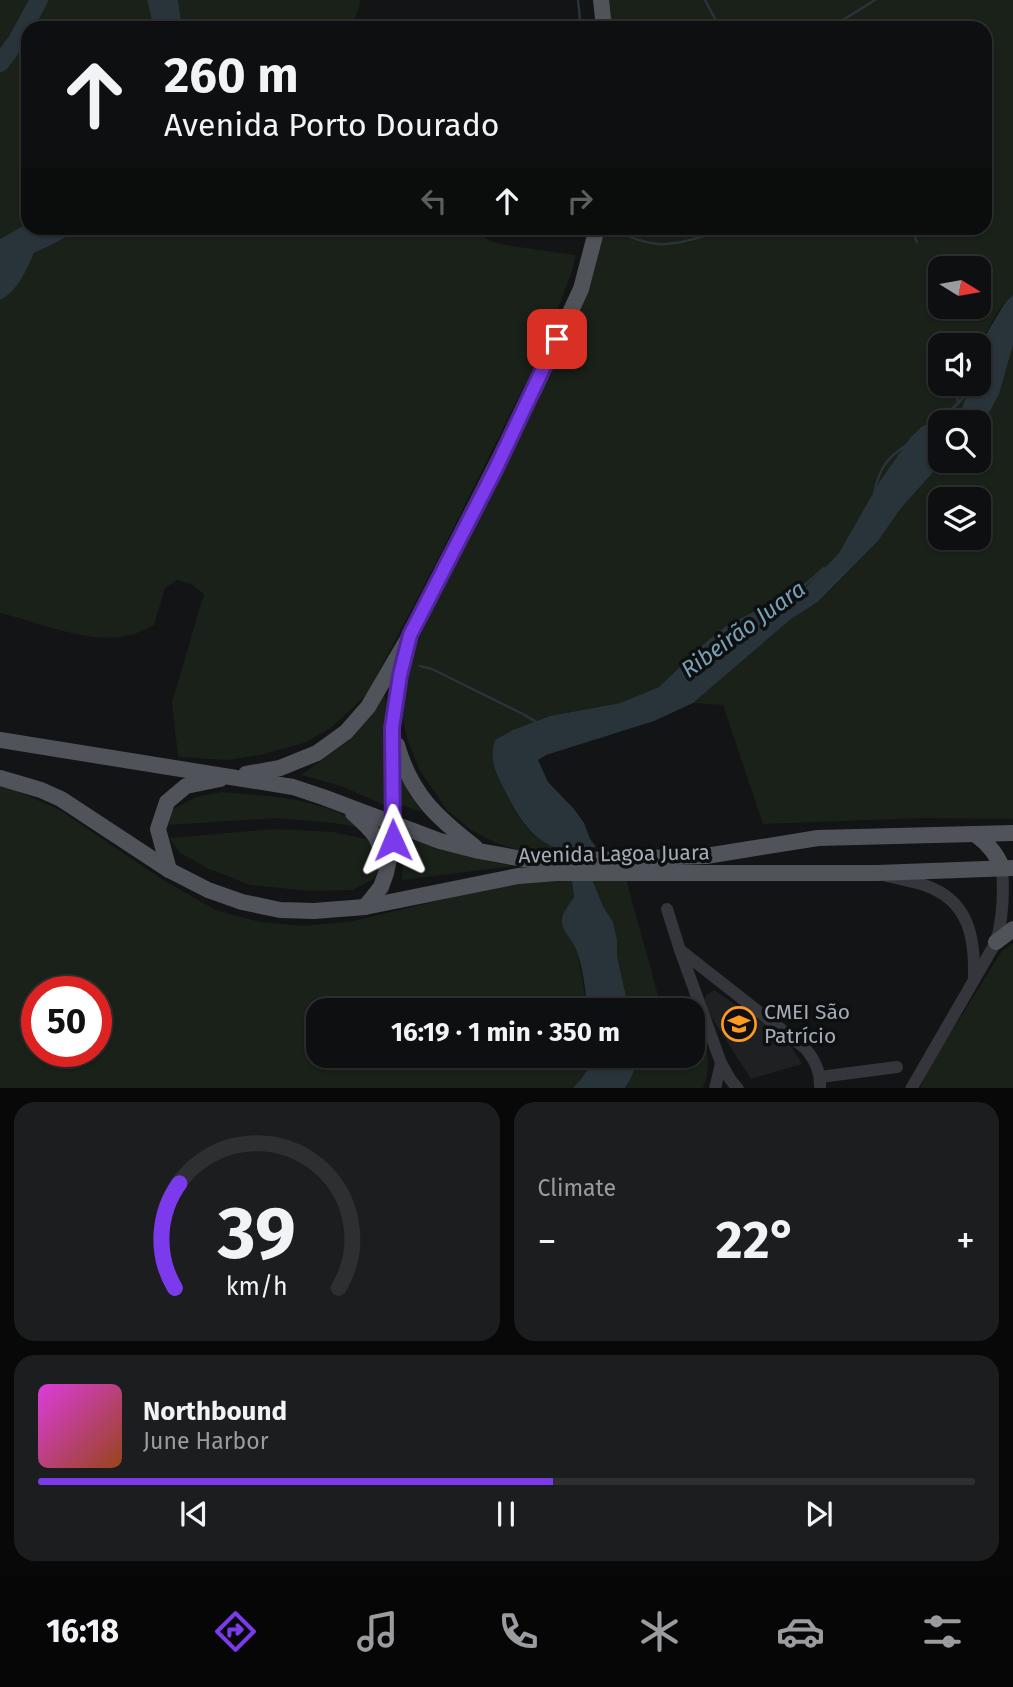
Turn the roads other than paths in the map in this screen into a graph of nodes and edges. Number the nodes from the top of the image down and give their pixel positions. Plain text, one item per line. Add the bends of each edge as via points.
1 (601, 0) edge
2 (603, 21) edge
3 (595, 235) edge
4 (410, 635) junction
5 (392, 728) junction
6 (0, 740) edge
7 (229, 777) junction
8 (0, 778) edge
9 (344, 805) junction
10 (392, 824) junction
11 (1013, 833) edge
12 (975, 834) junction
13 (479, 851) junction
14 (615, 866) junction
15 (556, 867) junction
16 (1008, 868) edge
17 (169, 870) junction
18 (386, 873) junction
19 (877, 873) junction
20 (365, 907) junction
21 (667, 909) dead end
22 (1013, 929) edge
23 (996, 942) junction
24 (680, 950) junction
25 (974, 978) junction
26 (719, 980) junction
27 (695, 989) junction
28 (721, 1063) junction
29 (897, 1067) dead end
30 (820, 1083) edge
31 (715, 1088) edge
32 (738, 1088) edge
33 (911, 1088) edge

1 - 2 main road
3 - 4 main road via 581,289
4 - 5 main road
4 - 7 main road via 368,707 346,732 317,753 280,768
5 - 10 main road
5 - 13 main road via 401,760 426,803
6 - 7 main road, Avenida Lagoa Juara
7 - 9 main road, Avenida Lagoa Juara via 293,787
7 - 17 main road via 186,786 167,802 158,829
8 - 17 main road, Avenida Lagoa Juara via 61,799
9 - 10 main road, Avenida Lagoa Juara
9 - 18 main road via 377,837
10 - 13 main road, Avenida Lagoa Juara
10 - 18 main road
11 - 12 main road, Avenida Lagoa Juara
12 - 14 main road, Avenida Lagoa Juara via 818,838
12 - 16 main road
13 - 15 main road, Avenida Lagoa Juara
14 - 15 main road, Avenida Lagoa Juara
14 - 19 main road, Avenida Lagoa Juara
15 - 20 main road, Avenida Lagoa Juara
16 - 19 main road, Avenida Lagoa Juara
16 - 23 street
17 - 20 main road, Avenida Lagoa Juara via 219,894 281,910
18 - 20 main road
19 - 25 street via 926,886 953,901 972,940
21 - 24 street
22 - 23 main road
23 - 25 street
24 - 26 street
24 - 27 street
25 - 33 street
26 - 27 street
26 - 30 street via 804,1048 813,1058
27 - 28 street
28 - 31 street
28 - 32 street
29 - 30 street

